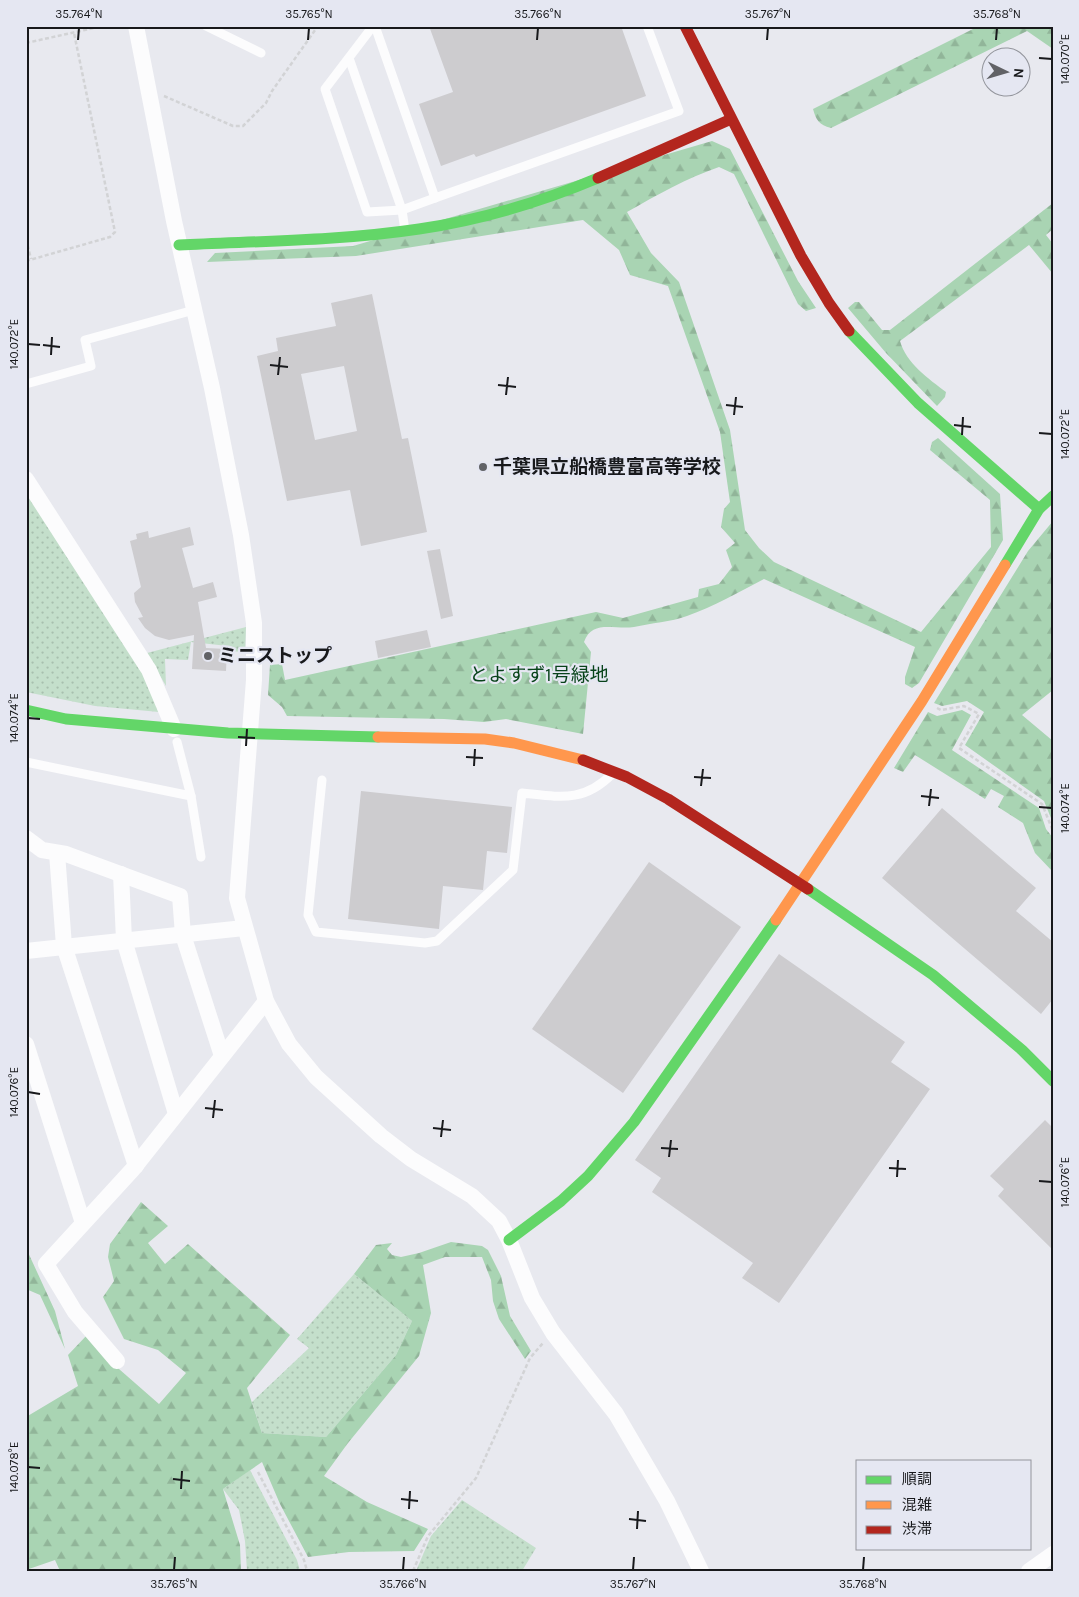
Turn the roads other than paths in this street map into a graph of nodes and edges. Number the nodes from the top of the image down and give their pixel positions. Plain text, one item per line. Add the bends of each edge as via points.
1 (136, 26) edge
2 (206, 26) edge
3 (374, 26) edge
4 (647, 26) edge
5 (685, 26) edge
6 (261, 53) dead end
7 (349, 58) junction
8 (730, 120) junction
9 (435, 198) junction
10 (402, 210) junction
11 (405, 231) junction
12 (180, 245) junction
13 (194, 310) junction
14 (26, 384) edge
15 (26, 479) edge
16 (1053, 496) edge
17 (1039, 509) junction
18 (26, 710) edge
19 (250, 733) junction
20 (175, 736) junction
21 (26, 762) edge
22 (614, 772) junction
23 (322, 780) dead end
24 (191, 796) junction
25 (26, 838) edge
26 (57, 853) junction
27 (201, 857) dead end
28 (121, 874) junction
29 (801, 884) junction
30 (244, 928) junction
31 (183, 935) junction
32 (124, 940) junction
33 (64, 946) junction
34 (26, 950) edge
35 (266, 1001) junction
36 (26, 1044) edge
37 (222, 1056) junction
38 (1053, 1081) edge
39 (176, 1114) junction
40 (136, 1166) junction
41 (83, 1223) junction
42 (509, 1240) junction
43 (117, 1361) dead end
44 (1053, 1554) edge
45 (701, 1571) edge
46 (1029, 1571) edge

1 - 12 street
2 - 6 lane
3 - 7 lane
3 - 9 lane
4 - 9 lane via 679,111
5 - 8 street
7 - 10 lane
7 - 10 lane via 325,89 367,212
8 - 11 street via 657,156 563,193 453,223
8 - 17 street via 809,272 850,332 904,392
9 - 10 lane
10 - 11 lane
11 - 12 street via 354,237
12 - 13 street
13 - 14 lane via 85,340 91,366
13 - 19 street via 221,431 251,593 255,650
15 - 20 street via 148,670
16 - 17 street
17 - 29 street via 922,701
18 - 20 street
19 - 20 street
19 - 22 street via 514,742 560,753
19 - 30 street via 237,898
20 - 24 lane
21 - 24 lane
22 - 23 lane via 587,793 567,798 522,793 513,870 437,941 425,943 316,932 308,915
22 - 29 street via 668,799
24 - 27 lane
25 - 26 street via 42,850
26 - 28 street
26 - 33 street
28 - 31 street via 180,896
28 - 32 street
29 - 38 street via 933,975 1022,1050
29 - 42 street via 611,1151 562,1201
30 - 31 street
30 - 35 street
31 - 32 street
31 - 37 street
32 - 33 street
32 - 39 street
33 - 34 street
33 - 40 street
35 - 37 street
35 - 42 street via 289,1044 316,1076 381,1136 411,1159 472,1196 499,1221
36 - 41 street
37 - 39 street
39 - 40 street
40 - 41 street
41 - 43 street via 46,1264 75,1312
42 - 45 street via 532,1298 553,1333 616,1414 667,1500
44 - 46 street

